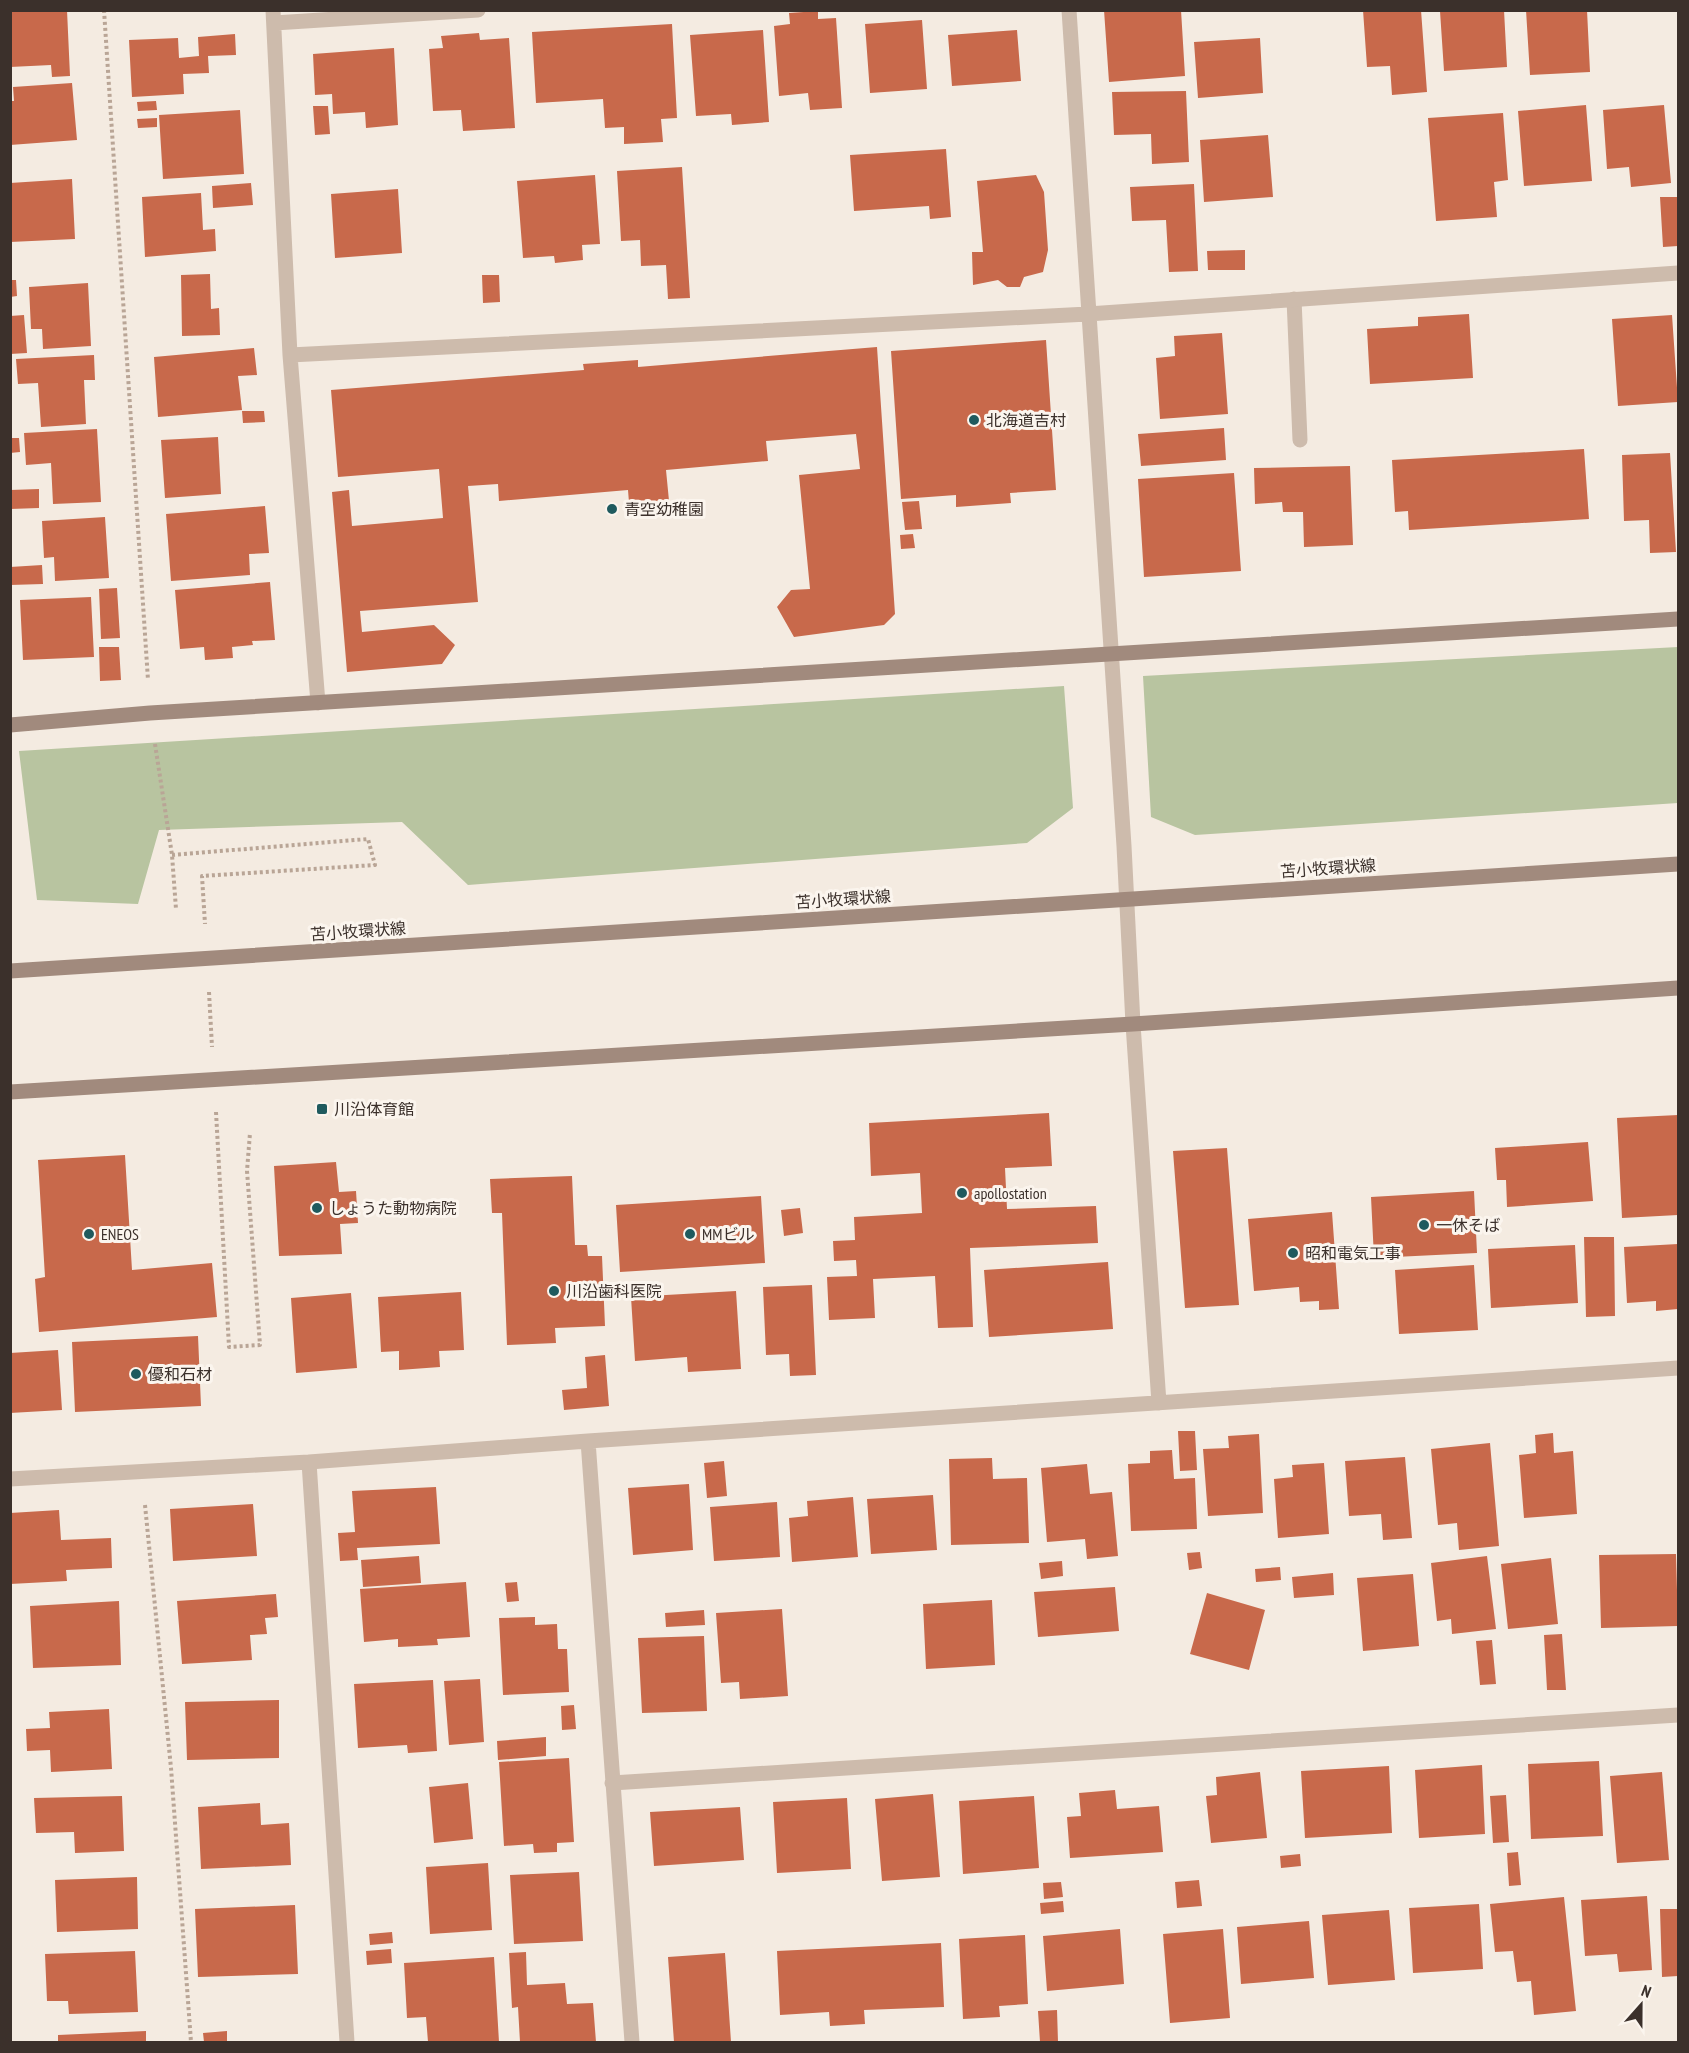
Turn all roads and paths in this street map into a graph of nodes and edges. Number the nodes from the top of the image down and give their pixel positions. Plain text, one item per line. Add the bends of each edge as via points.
1 (104, 10) edge
2 (478, 10) edge
3 (1069, 10) edge
4 (274, 17) edge
5 (1678, 273) edge
6 (1294, 299) junction
7 (1088, 314) junction
8 (290, 356) junction
9 (1300, 440) dead end
10 (1678, 619) edge
11 (1110, 654) junction
12 (318, 703) junction
13 (150, 713) junction
14 (10, 725) edge
15 (172, 855) junction
16 (1678, 864) edge
17 (1127, 899) junction
18 (176, 909) dead end
19 (206, 934) dead end
20 (10, 971) edge
21 (208, 982) dead end
22 (1678, 988) edge
23 (1133, 1023) junction
24 (212, 1052) dead end
25 (10, 1092) edge
26 (216, 1111) dead end
27 (250, 1133) dead end
28 (1678, 1368) edge
29 (1159, 1403) junction
30 (588, 1441) junction
31 (309, 1462) junction
32 (142, 1472) junction
33 (10, 1479) edge
34 (1678, 1715) edge
35 (612, 1783) junction
36 (190, 2043) edge
37 (347, 2043) edge
38 (632, 2043) edge

1 - 13 path
2 - 4 street
3 - 7 street
4 - 8 street
5 - 6 street
6 - 7 street
6 - 9 street
7 - 8 street
7 - 11 street
8 - 12 street
10 - 11 main road
11 - 12 main road
11 - 17 street
12 - 13 main road
13 - 14 main road
13 - 15 path
15 - 18 path
15 - 19 path via 368,839 375,865 202,876
16 - 17 main road, 苫小牧環状線
17 - 20 main road, 苫小牧環状線
17 - 23 street
21 - 24 path
22 - 23 main road
23 - 25 main road
23 - 29 street
26 - 27 path via 229,1347 260,1345 247,1171
28 - 29 street
29 - 30 street
30 - 31 street
30 - 35 street
31 - 32 street
31 - 37 street
32 - 33 street
32 - 36 path via 171,1768
34 - 35 street
35 - 38 street

